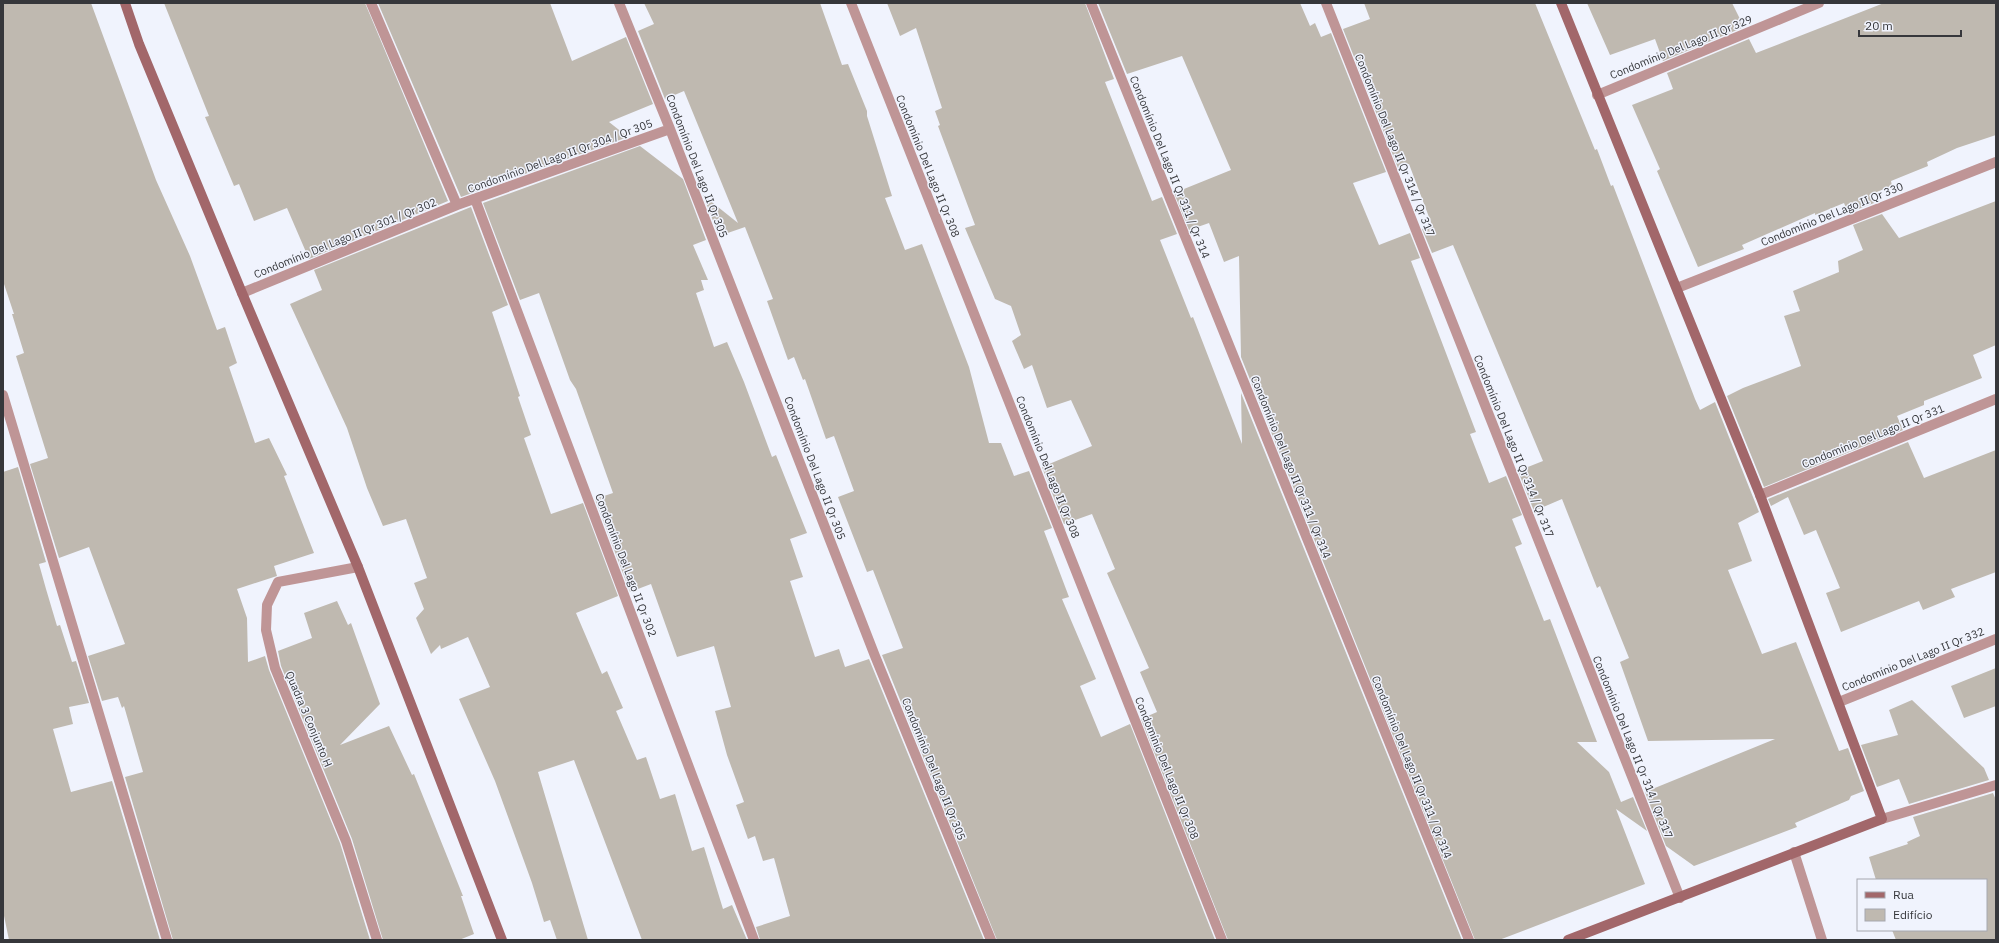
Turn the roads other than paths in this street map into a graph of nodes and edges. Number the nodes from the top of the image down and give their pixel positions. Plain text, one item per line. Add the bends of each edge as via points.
1 (124, 3) edge
2 (371, 3) edge
3 (619, 3) edge
4 (851, 3) edge
5 (1091, 3) edge
6 (1326, 3) edge
7 (1561, 3) edge
8 (1819, 3) edge
9 (1597, 95) junction
10 (670, 129) junction
11 (1996, 162) edge
12 (475, 199) junction
13 (457, 205) junction
14 (1677, 288) junction
15 (242, 293) junction
16 (3, 395) edge
17 (1996, 399) edge
18 (1760, 495) junction
19 (358, 567) junction
20 (1996, 639) edge
21 (1839, 702) junction
22 (1996, 785) edge
23 (1882, 819) junction
24 (1794, 852) junction
25 (1680, 898) junction
26 (167, 940) edge
27 (377, 940) edge
28 (502, 940) edge
29 (754, 940) edge
30 (991, 940) edge
31 (1222, 940) edge
32 (1469, 940) edge
33 (1568, 940) edge
34 (1822, 940) edge

1 - 15 street
2 - 13 street
3 - 10 street, Condomínio Del Lago II Qr 305
4 - 31 street, Condomínio Del Lago II Qr 308
5 - 32 street, Condomínio Del Lago II Qr 311 / Qr 314
6 - 25 street, Condomínio Del Lago II Qr 314 / Qr 317
7 - 9 street
8 - 9 street, Condomínio Del Lago II Qr 329
9 - 14 street
10 - 12 street, Condomínio Del Lago II Qr 304 / Qr 305
10 - 30 street, Condomínio Del Lago II Qr 305 via 875,656
11 - 14 street, Condomínio Del Lago II Qr 330
12 - 13 street, Condomínio Del Lago II Qr 304 / Qr 305
12 - 29 street, Condomínio Del Lago II Qr 302
13 - 15 street, Condomínio Del Lago II Qr 301 / Qr 302
14 - 18 street
15 - 19 street
16 - 26 street
17 - 18 street, Condomínio Del Lago II Qr 331
18 - 21 street
19 - 27 street, Quadra 3 Conjunto H via 278,582 267,605 266,630 275,668 346,841
19 - 28 street
20 - 21 street, Condomínio Del Lago II Qr 332
21 - 23 street
22 - 23 street
23 - 24 street
24 - 25 street
24 - 34 street
25 - 33 street

